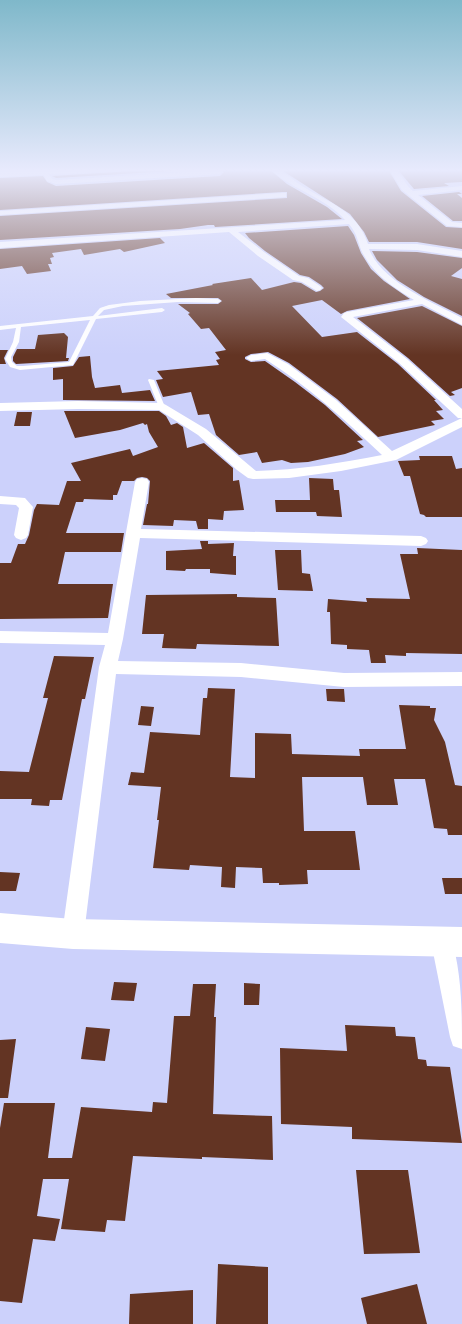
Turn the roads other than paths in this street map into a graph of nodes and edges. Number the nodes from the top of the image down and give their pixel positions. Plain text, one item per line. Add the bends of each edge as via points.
1 (207, 231) edge
2 (232, 231) edge
3 (359, 231) edge
4 (0, 245) edge
5 (364, 246) junction
6 (462, 254) edge
7 (317, 288) dead end
8 (218, 301) dead end
9 (423, 301) junction
10 (162, 310) dead end
11 (93, 318) junction
12 (462, 322) edge
13 (19, 326) junction
14 (0, 328) edge
15 (251, 358) dead end
16 (151, 380) dead end
17 (0, 407) edge
18 (162, 407) junction
19 (462, 415) edge
20 (462, 422) edge
21 (391, 457) junction
22 (142, 482) dead end
23 (0, 500) edge
24 (133, 533) junction
25 (21, 535) dead end
26 (421, 541) dead end
27 (0, 636) edge
28 (115, 639) junction
29 (108, 667) junction
30 (462, 679) edge
31 (0, 928) edge
32 (73, 934) junction
33 (452, 942) edge
34 (462, 1037) edge

1 - 4 street
2 - 7 street via 290,274
3 - 5 street
5 - 6 street via 417,247
5 - 9 street via 378,269 390,281
8 - 11 lane via 138,303 105,308
9 - 12 street via 455,313
9 - 19 street via 346,317 403,361
10 - 11 lane
11 - 13 lane
11 - 13 lane via 71,364 26,368 11,365 9,353 17,340
13 - 14 lane
15 - 21 street via 267,356 302,380 341,411
16 - 18 lane
17 - 18 street
18 - 21 street via 202,432 253,475 289,474
20 - 21 street
22 - 24 street
23 - 25 street via 20,501 26,507
24 - 26 street
24 - 28 street
27 - 28 street
28 - 29 street
29 - 30 street via 241,670 344,680
29 - 32 street
31 - 32 street
32 - 33 street
33 - 34 street

